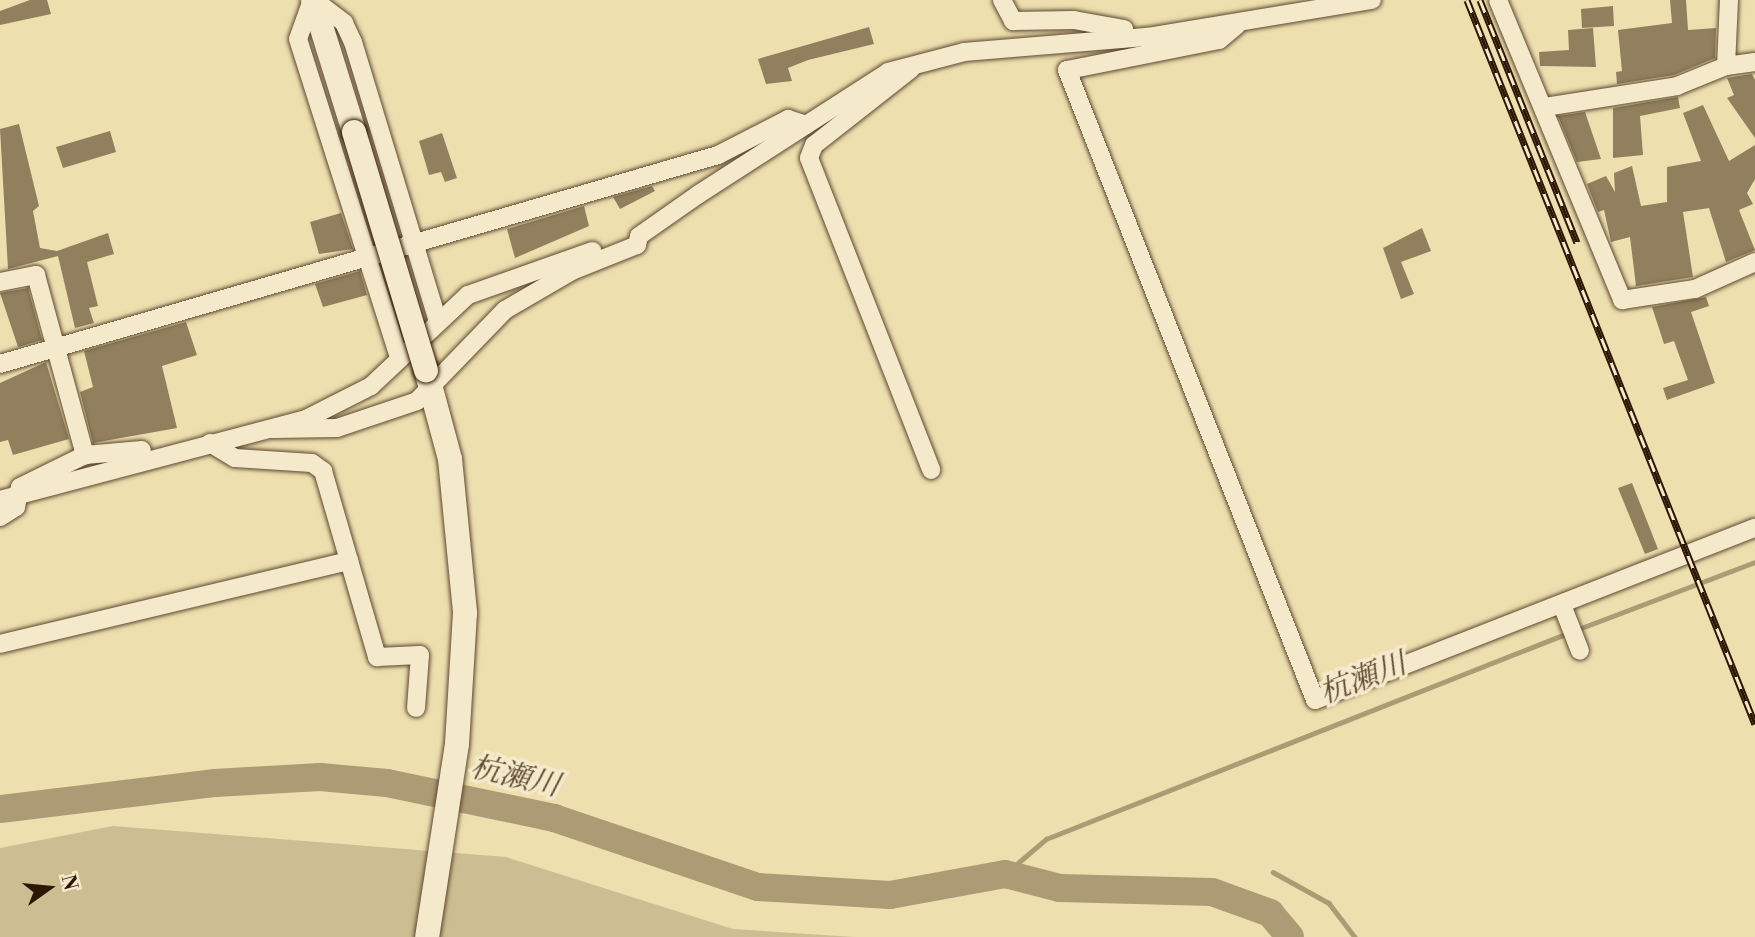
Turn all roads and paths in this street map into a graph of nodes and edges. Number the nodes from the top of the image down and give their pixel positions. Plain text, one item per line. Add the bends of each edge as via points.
1 (313, 0) edge
2 (1002, 0) edge
3 (1372, 0) edge
4 (1498, 0) edge
5 (1729, 0) edge
6 (1237, 25) junction
7 (1148, 37) junction
8 (1755, 62) edge
9 (912, 65) junction
10 (1726, 66) junction
11 (1545, 107) junction
12 (806, 125) junction
13 (639, 236) junction
14 (411, 244) junction
15 (368, 257) junction
16 (1755, 262) edge
17 (0, 282) edge
18 (438, 318) junction
19 (55, 350) junction
20 (399, 357) junction
21 (0, 364) edge
22 (431, 389) junction
23 (273, 429) junction
24 (210, 443) junction
25 (173, 451) junction
26 (85, 456) junction
27 (931, 470) dead end
28 (8, 497) edge
29 (0, 517) edge
30 (1755, 528) edge
31 (349, 561) junction
32 (1562, 607) junction
33 (0, 644) edge
34 (1580, 652) dead end
35 (416, 709) dead end
36 (427, 937) edge

1 - 14 street via 344,23 353,41
1 - 15 street via 298,40
1 - 22 street, bridge
2 - 7 street via 1013,21 1074,20
3 - 6 street
4 - 11 street
5 - 10 street
6 - 7 street
6 - 32 street via 1219,40 1067,70 1315,700
7 - 9 street via 964,52
8 - 10 street
9 - 12 street via 866,81
9 - 27 street via 814,145 809,158
10 - 11 street via 1677,86
11 - 16 street via 1622,300 1695,289
12 - 13 street
12 - 14 street via 788,120 718,155
13 - 18 street via 489,286
13 - 22 street via 637,246 572,271 505,310
14 - 15 street
14 - 18 street
15 - 19 street
15 - 20 street
17 - 19 street via 36,275
18 - 20 street
19 - 21 street
19 - 26 street
20 - 23 street via 349,399
22 - 23 street via 371,421
22 - 36 street via 460,532 465,612 457,744
23 - 24 street
24 - 25 street
24 - 31 street via 235,458 312,463 323,471
25 - 26 street
25 - 28 street
26 - 28 street
28 - 29 street via 16,507
30 - 32 street
31 - 33 street
31 - 35 street via 377,657 420,655
32 - 34 street

